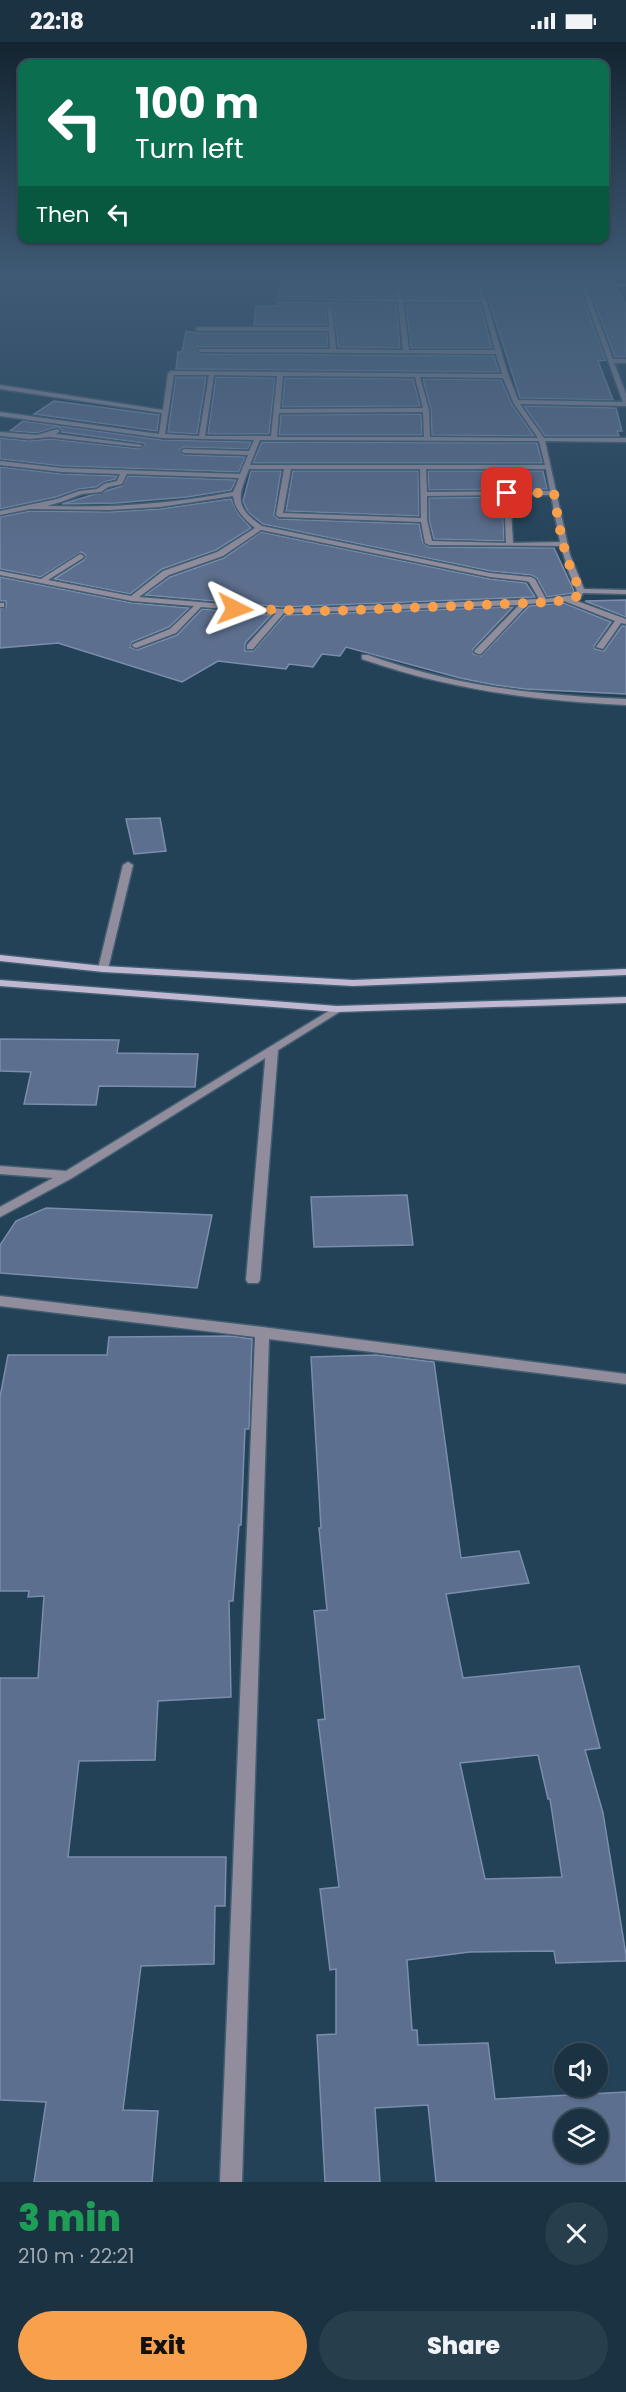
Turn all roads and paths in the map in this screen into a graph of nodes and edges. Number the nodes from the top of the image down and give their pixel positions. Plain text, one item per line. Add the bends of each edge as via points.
1 (212, 372) edge
2 (171, 373) edge
3 (231, 373) edge
4 (504, 373) edge
5 (616, 373) edge
6 (279, 375) junction
7 (417, 375) junction
8 (505, 376) junction
9 (0, 387) edge
10 (624, 390) edge
11 (516, 402) junction
12 (626, 403) edge
13 (426, 410) junction
14 (277, 411) junction
15 (166, 412) junction
16 (0, 414) edge
17 (68, 423) junction
18 (0, 434) edge
19 (51, 435) junction
20 (162, 436) junction
21 (202, 438) junction
22 (427, 438) junction
23 (541, 438) junction
24 (257, 439) junction
25 (274, 439) junction
26 (626, 440) edge
27 (140, 445) dead end
28 (184, 451) dead end
29 (252, 453) junction
30 (2, 465) edge
31 (248, 467) junction
32 (288, 467) junction
33 (548, 467) junction
34 (423, 469) junction
35 (124, 472) junction
36 (243, 476) junction
37 (72, 484) dead end
38 (106, 484) junction
39 (236, 493) junction
40 (507, 493) junction
41 (554, 493) junction
42 (424, 494) junction
43 (31, 507) junction
44 (0, 513) edge
45 (424, 520) junction
46 (260, 528) junction
47 (562, 544) junction
48 (510, 545) junction
49 (80, 556) dead end
50 (0, 573) edge
51 (41, 582) junction
52 (581, 591) junction
53 (626, 592) edge
54 (132, 600) junction
55 (567, 600) junction
56 (544, 602) junction
57 (525, 603) junction
58 (198, 606) junction
59 (282, 611) junction
60 (622, 622) edge
61 (136, 646) dead end
62 (250, 647) dead end
63 (600, 647) dead end
64 (478, 652) dead end
65 (365, 657) dead end
66 (626, 702) edge
67 (128, 865) dead end
68 (0, 958) edge
69 (103, 969) junction
70 (626, 972) edge
71 (0, 983) edge
72 (626, 1000) edge
73 (338, 1009) junction
74 (272, 1050) junction
75 (0, 1170) edge
76 (68, 1175) junction
77 (0, 1213) edge
78 (253, 1280) dead end
79 (0, 1301) edge
80 (262, 1332) junction
81 (626, 1379) edge
82 (231, 2182) edge

1 - 21 street
2 - 15 street
3 - 6 street
4 - 8 street
5 - 10 street
6 - 7 street
6 - 14 street
7 - 8 street
7 - 13 street
8 - 11 street
9 - 15 street
10 - 12 street
11 - 12 street
11 - 23 street
13 - 14 street
13 - 22 street
14 - 25 street
15 - 20 street
16 - 17 street
17 - 19 street
17 - 20 street
18 - 19 street
19 - 27 street
20 - 21 street
21 - 24 street
22 - 23 street
22 - 25 street
23 - 26 street
23 - 33 street
24 - 25 street
24 - 29 street
28 - 29 street
29 - 31 street
30 - 35 street
31 - 32 street
31 - 36 street
32 - 34 street
32 - 45 street via 279,514
33 - 34 street
33 - 41 street
34 - 42 street
35 - 36 street
35 - 38 street via 120,483
36 - 39 street
37 - 38 street
38 - 43 street via 99,491 81,492
39 - 43 street via 198,502 128,509
39 - 46 street via 248,519
40 - 41 street
40 - 42 street
40 - 48 street
41 - 47 street
42 - 45 street
43 - 44 street
45 - 48 street via 429,543
46 - 54 street via 220,554 166,573
46 - 56 street via 528,579
47 - 48 street
47 - 52 street
49 - 51 street
50 - 51 street
51 - 54 street
52 - 53 street
52 - 55 street
54 - 58 street
55 - 56 street
55 - 60 street
56 - 57 street
57 - 59 street
57 - 64 street
58 - 59 street
58 - 61 street via 173,631
59 - 62 street
60 - 63 street
65 - 66 street via 406,673 470,688 541,698
67 - 69 street
68 - 69 main road
69 - 70 main road via 353,983
71 - 73 main road
72 - 73 main road
73 - 74 street
74 - 76 street
74 - 78 street
75 - 76 street
76 - 77 street
79 - 80 street
80 - 81 street
80 - 82 street

